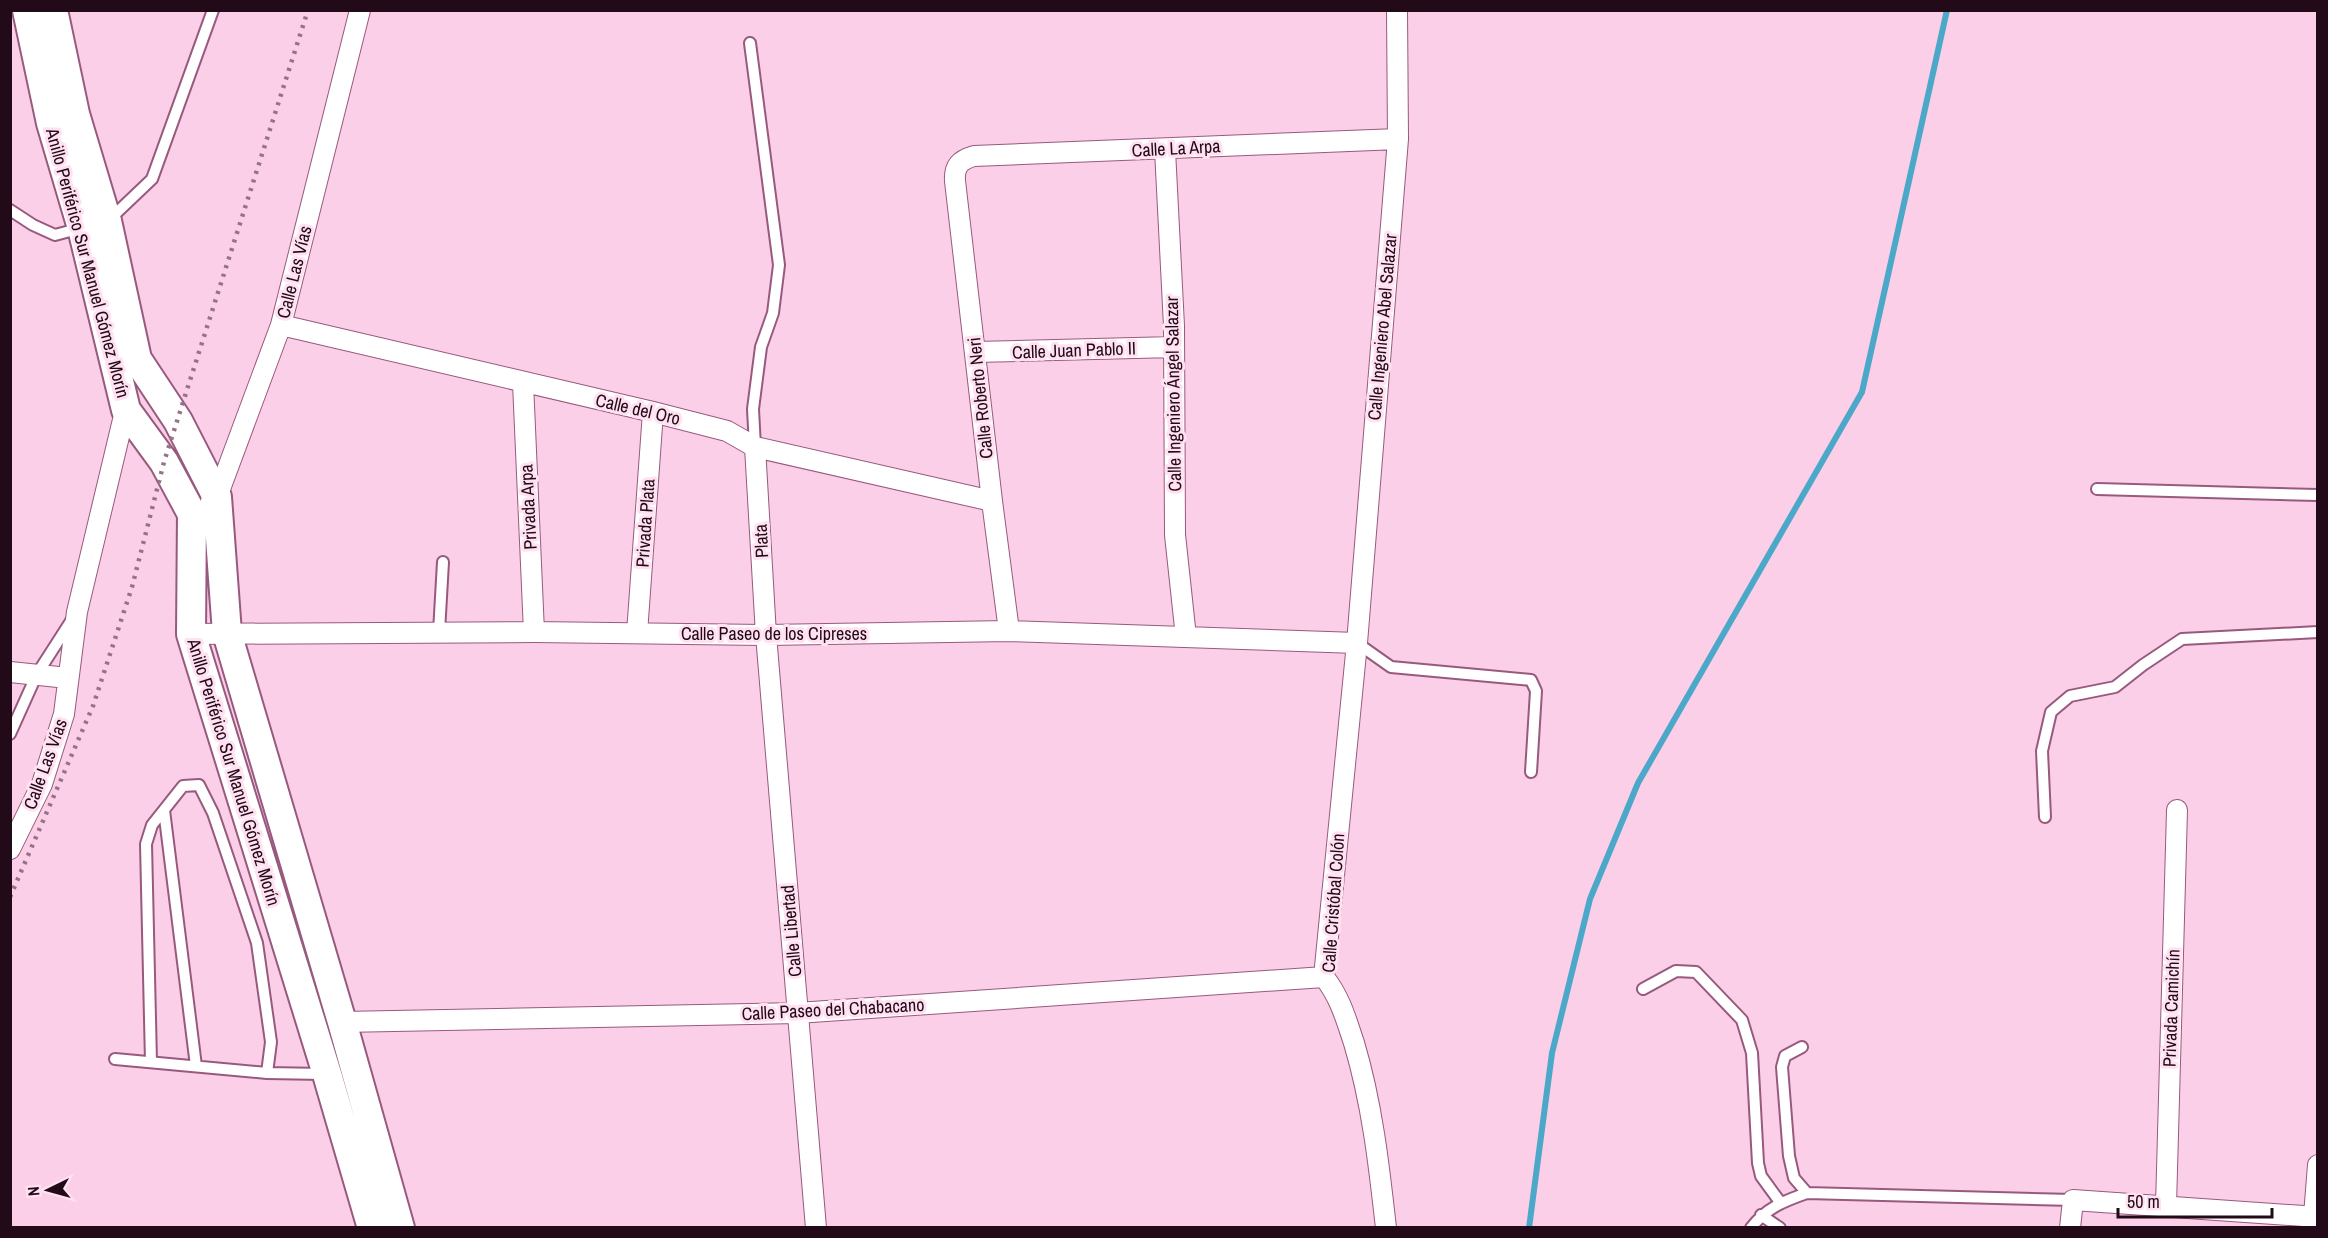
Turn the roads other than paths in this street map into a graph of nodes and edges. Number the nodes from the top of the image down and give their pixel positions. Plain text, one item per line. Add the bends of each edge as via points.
1 (27, 10) edge
2 (53, 10) edge
3 (213, 10) edge
4 (360, 10) edge
5 (1397, 10) edge
6 (750, 43) dead end
7 (1398, 139) junction
8 (1165, 150) junction
9 (957, 165) joint
10 (10, 210) edge
11 (95, 224) junction
12 (281, 325) junction
13 (1174, 347) junction
14 (975, 352) junction
15 (137, 359) junction
16 (523, 382) junction
17 (126, 410) junction
18 (653, 412) junction
19 (756, 447) junction
20 (2097, 489) dead end
21 (2318, 495) edge
22 (218, 497) junction
23 (992, 501) junction
24 (192, 514) junction
25 (442, 562) dead end
26 (77, 612) junction
27 (1009, 631) junction
28 (439, 632) junction
29 (534, 632) junction
30 (2318, 632) edge
31 (227, 633) junction
32 (638, 633) junction
33 (191, 634) junction
34 (766, 635) junction
35 (1186, 637) junction
36 (1357, 643) junction
37 (10, 672) edge
38 (37, 674) junction
39 (68, 678) junction
40 (10, 734) edge
41 (1531, 772) dead end
42 (164, 810) junction
43 (2177, 810) dead end
44 (2045, 817) dead end
45 (10, 849) edge
46 (1324, 977) junction
47 (1643, 989) dead end
48 (798, 1013) junction
49 (342, 1022) junction
50 (1802, 1047) dead end
51 (115, 1059) dead end
52 (151, 1062) junction
53 (195, 1066) junction
54 (267, 1073) junction
55 (327, 1074) junction
56 (2318, 1165) edge
57 (1807, 1193) junction
58 (2073, 1200) junction
59 (1780, 1202) junction
60 (2166, 1206) junction
61 (1761, 1215) junction
62 (2315, 1220) edge
63 (372, 1227) edge
64 (399, 1227) edge
65 (816, 1227) edge
66 (1386, 1227) edge
67 (1751, 1227) edge
68 (1780, 1227) edge
69 (2070, 1227) edge

1 - 11 street, Anillo Periférico Sur Manuel Gómez Morín via 51,123
2 - 11 street, Anillo Periférico Sur Manuel Gómez Morín
3 - 11 lane via 152,179
4 - 12 street, Calle Las Vías
5 - 7 street, Calle Ingeniero Abel Salazar
6 - 19 lane via 779,265 773,313 761,346 753,409
7 - 8 street, Calle La Arpa
7 - 36 street, Calle Ingeniero Abel Salazar
8 - 9 street, Calle La Arpa via 974,156
8 - 13 street, Calle Ingeniero Ángel Salazar
9 - 14 street, Calle Roberto Neri via 955,181
10 - 11 lane via 56,235
11 - 15 street, Anillo Periférico Sur Manuel Gómez Morín
11 - 17 street, Anillo Periférico Sur Manuel Gómez Morín
12 - 16 street, Calle del Oro
12 - 22 street, Calle Las Vías
13 - 14 street, Calle Juan Pablo II
13 - 35 street, Calle Ingeniero Ángel Salazar via 1175,535
14 - 23 street, Calle Roberto Neri
15 - 17 street, Calle Las Vías
15 - 22 street, Anillo Periférico Sur Manuel Gómez Morín via 178,421
16 - 18 street, Calle del Oro
16 - 29 street, Privada Arpa
17 - 24 street, Anillo Periférico Sur Manuel Gómez Morín via 164,462
17 - 26 street, Calle Las Vías
18 - 19 street, Calle del Oro via 727,431
18 - 32 street, Privada Plata
19 - 23 street, Calle del Oro
19 - 34 street, Plata
20 - 21 lane
22 - 24 street
22 - 31 street, Anillo Periférico Sur Manuel Gómez Morín
23 - 27 street, Calle Roberto Neri
24 - 33 street, Anillo Periférico Sur Manuel Gómez Morín
25 - 28 lane
26 - 38 lane
26 - 39 street, Calle Las Vías
27 - 34 street, Calle Paseo de los Cipreses
27 - 35 street, Calle Paseo de los Cipreses
28 - 29 street, Calle Paseo de los Cipreses
28 - 31 street, Calle Paseo de los Cipreses
29 - 32 street, Calle Paseo de los Cipreses
30 - 44 lane via 2182,639 2115,687 2070,696 2051,712 2042,751
31 - 33 street, Calle Paseo de los Cipreses
31 - 49 street, Anillo Periférico Sur Manuel Gómez Morín
32 - 34 street, Calle Paseo de los Cipreses
33 - 55 street, Anillo Periférico Sur Manuel Gómez Morín
34 - 48 street, Calle Libertad
35 - 36 street, Calle Paseo de los Cipreses
36 - 41 lane via 1390,667 1531,680 1536,691
36 - 46 street, Calle Cristóbal Colón
37 - 38 street
38 - 39 street
38 - 40 lane
39 - 45 street, Calle Las Vías via 64,714 42,784
42 - 52 lane via 152,825 146,844
42 - 53 lane
42 - 54 lane via 183,786 199,785 213,813 257,943 271,1042
43 - 60 street, Privada Camichín
46 - 48 street, Calle Paseo del Chabacano
46 - 66 street, Calle Cristóbal Colón via 1336,992 1360,1063 1376,1139
47 - 59 lane via 1676,971 1696,972 1742,1020 1752,1053 1758,1163 1761,1176
48 - 49 street, Calle Paseo del Chabacano
48 - 65 street, Calle Libertad
49 - 64 street, Anillo Periférico Sur Manuel Gómez Morín
50 - 57 lane via 1785,1056 1782,1067 1789,1156 1794,1178
51 - 52 lane
52 - 53 lane
53 - 54 lane
54 - 55 lane
55 - 63 street, Anillo Periférico Sur Manuel Gómez Morín
56 - 62 street
57 - 58 lane
57 - 59 lane
58 - 60 street
58 - 69 street
59 - 61 lane
60 - 62 street
61 - 67 lane
61 - 68 lane

